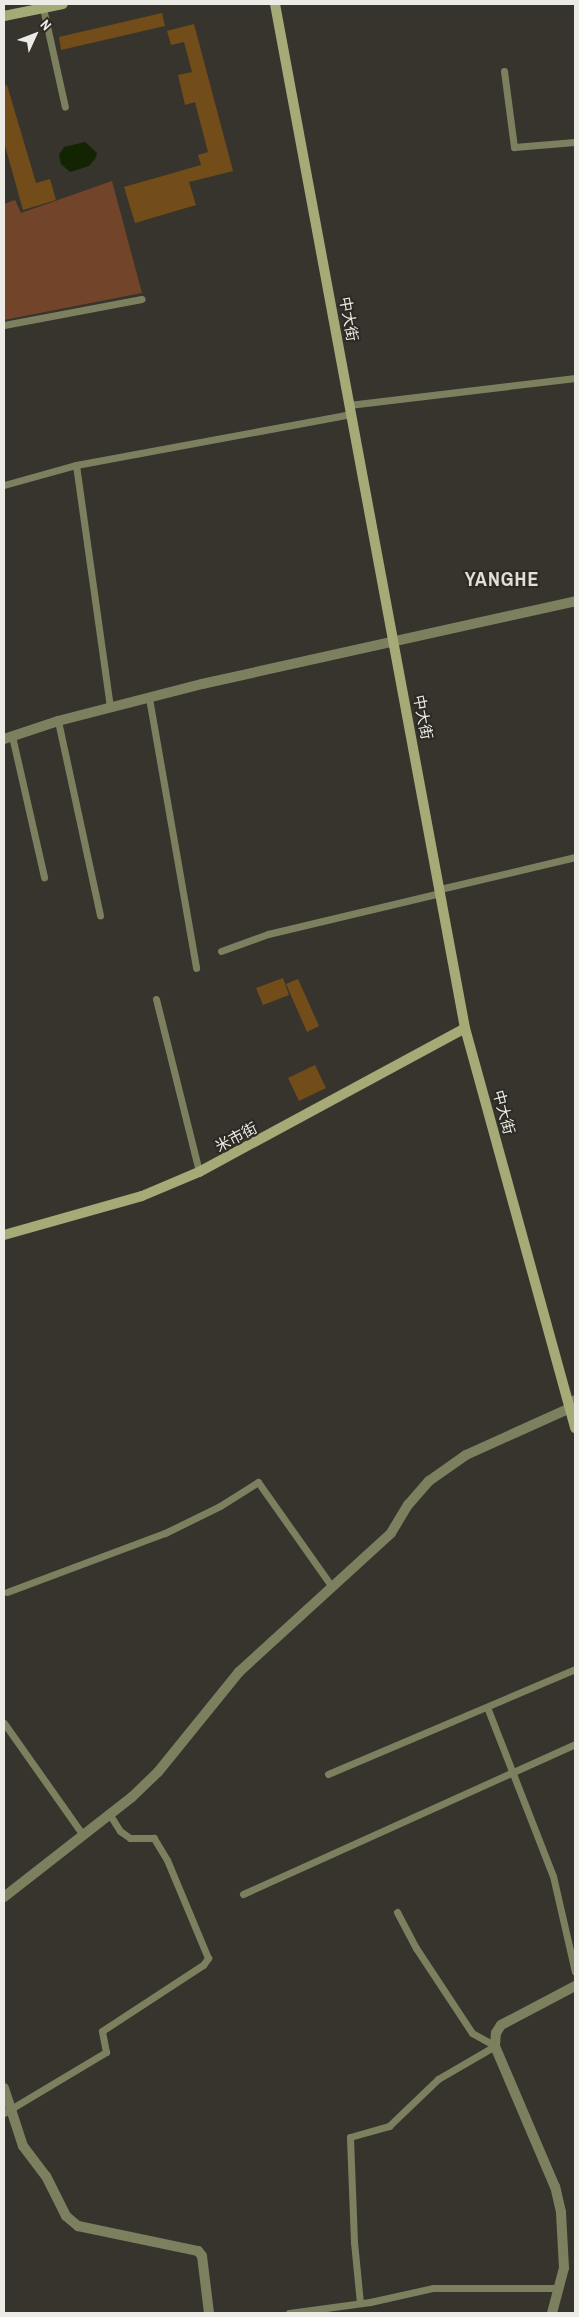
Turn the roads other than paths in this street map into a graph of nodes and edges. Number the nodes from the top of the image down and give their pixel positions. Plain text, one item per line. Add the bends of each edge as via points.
1 (63, 4) edge
2 (275, 4) edge
3 (43, 8) junction
4 (4, 16) edge
5 (504, 71) dead end
6 (65, 107) dead end
7 (575, 142) edge
8 (142, 299) dead end
9 (4, 325) edge
10 (575, 378) edge
11 (350, 409) junction
12 (76, 465) junction
13 (4, 485) edge
14 (575, 601) edge
15 (393, 640) junction
16 (149, 698) junction
17 (110, 708) junction
18 (58, 721) junction
19 (8, 738) edge
20 (575, 857) edge
21 (44, 877) dead end
22 (440, 891) junction
23 (100, 916) dead end
24 (221, 951) dead end
25 (196, 968) dead end
26 (156, 998) dead end
27 (465, 1028) junction
28 (199, 1172) junction
29 (4, 1235) edge
30 (573, 1404) edge
31 (575, 1428) edge
32 (332, 1587) junction
33 (7, 1592) dead end
34 (575, 1669) edge
35 (487, 1707) junction
36 (4, 1723) edge
37 (575, 1744) edge
38 (512, 1771) junction
39 (328, 1774) dead end
40 (110, 1815) junction
41 (84, 1835) junction
42 (243, 1894) dead end
43 (4, 1897) edge
44 (397, 1912) dead end
45 (575, 1972) edge
46 (575, 1986) edge
47 (495, 2046) junction
48 (4, 2088) edge
49 (8, 2111) edge
50 (558, 2288) junction
51 (360, 2303) junction
52 (209, 2313) edge
53 (289, 2313) edge
54 (552, 2313) edge

1 - 3 street
2 - 11 street, 中大街
3 - 4 street
3 - 6 lane
5 - 7 lane via 514,147
8 - 9 lane
10 - 11 lane
11 - 12 lane
11 - 15 street, 中大街
12 - 13 lane
12 - 17 lane
14 - 15 street
15 - 16 street
15 - 22 street, 中大街
16 - 17 street
16 - 25 lane
17 - 18 street
18 - 19 street
18 - 23 lane
19 - 21 lane
20 - 22 lane
22 - 24 lane via 268,934
22 - 27 street, 中大街
26 - 28 lane
27 - 28 street, 米市街
27 - 30 street, 中大街
28 - 29 street, 米市街 via 142,1196
30 - 31 street, 中大街
30 - 32 street via 466,1455 429,1481 408,1505 391,1533
32 - 33 lane via 258,1482 220,1506 165,1533
32 - 40 street via 238,1672 158,1772
34 - 35 lane
35 - 38 lane
35 - 39 lane
36 - 41 lane
37 - 38 lane
38 - 42 lane
38 - 45 lane via 553,1876
40 - 41 street
40 - 49 lane via 120,1831 130,1838 154,1838 167,1860 208,1958 203,1965 102,2031 106,2052
41 - 43 street
44 - 47 lane via 416,1948 472,2033
46 - 47 street via 501,2025
47 - 50 street via 555,2187 564,2246
47 - 51 lane via 438,2079 389,2126 350,2137
48 - 49 street
49 - 52 street via 23,2146 46,2176 66,2216 78,2226 198,2251 202,2256
50 - 51 lane via 432,2288
50 - 54 street
51 - 53 lane

